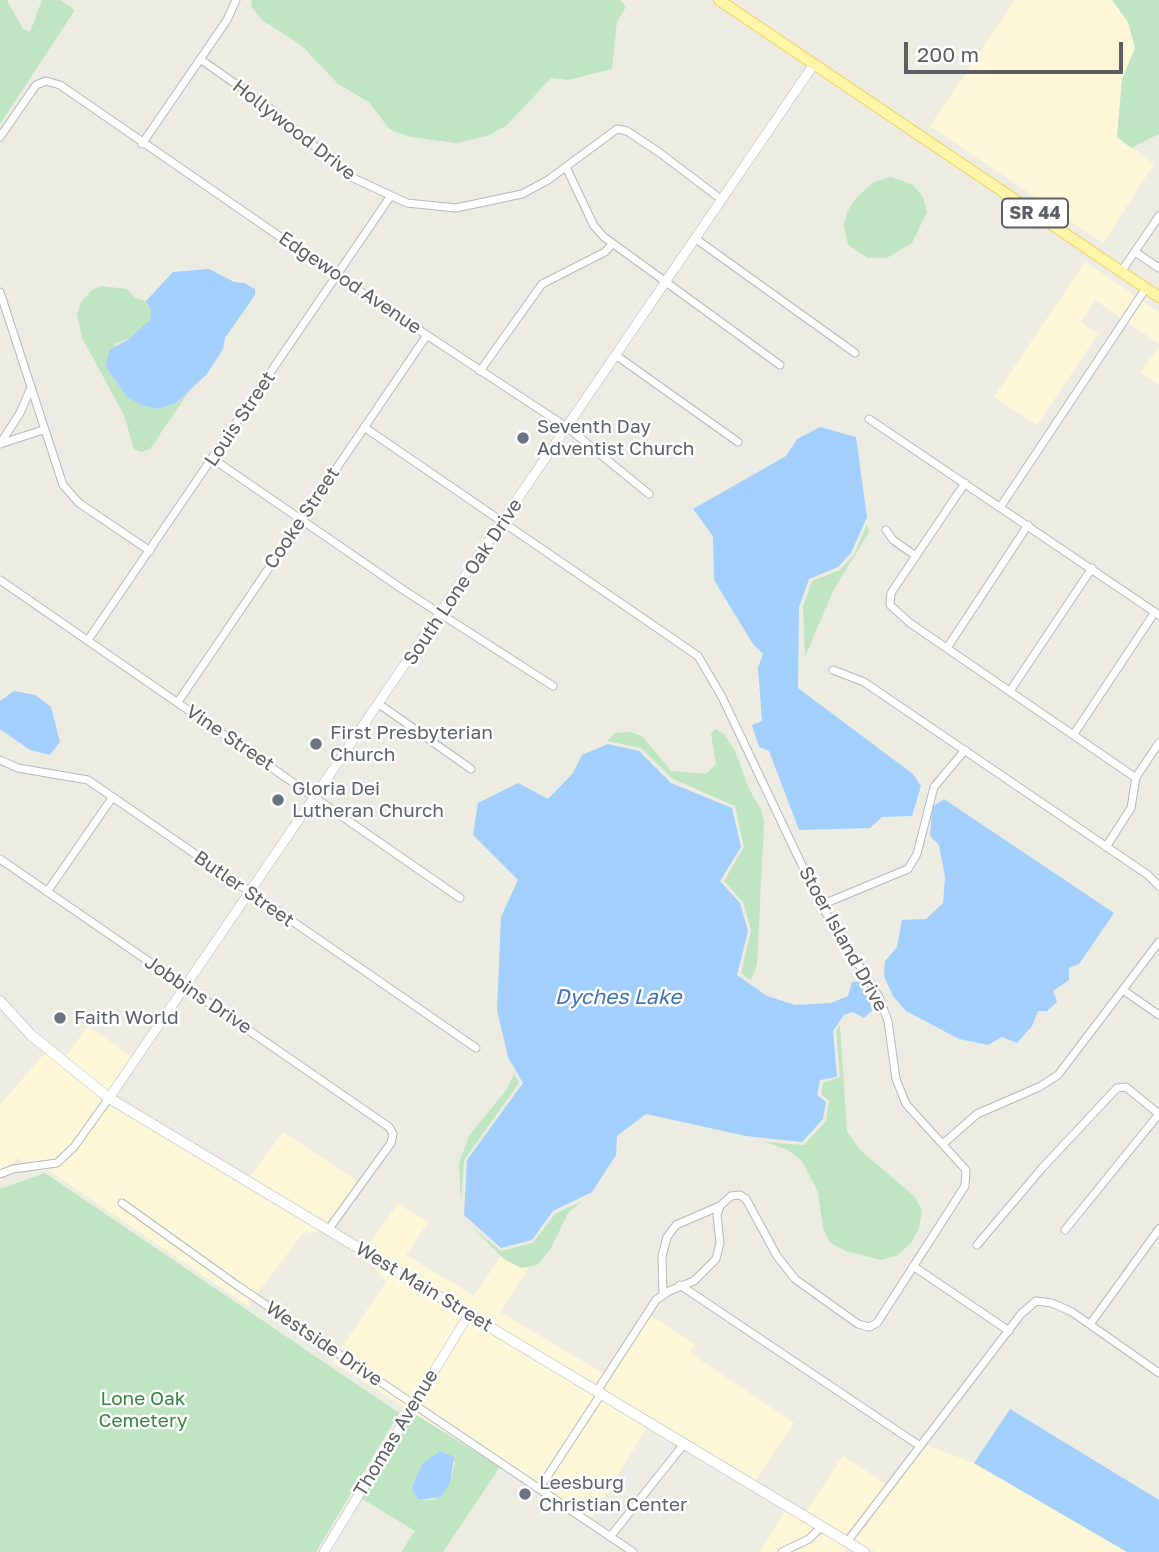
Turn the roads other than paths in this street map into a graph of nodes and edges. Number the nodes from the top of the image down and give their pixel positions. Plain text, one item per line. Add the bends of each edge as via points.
1 (236, 0) edge
2 (719, 0) edge
3 (200, 59) junction
4 (814, 64) junction
5 (0, 137) edge
6 (142, 144) junction
7 (566, 167) junction
8 (390, 197) junction
9 (722, 200) junction
10 (1158, 219) edge
11 (696, 239) junction
12 (612, 244) junction
13 (1135, 252) junction
14 (1159, 268) edge
15 (1121, 272) junction
16 (337, 276) junction
17 (666, 282) junction
18 (1146, 288) junction
19 (0, 292) edge
20 (1159, 297) edge
21 (427, 335) junction
22 (855, 353) dead end
23 (617, 356) junction
24 (780, 365) dead end
25 (480, 371) junction
26 (30, 390) junction
27 (869, 419) dead end
28 (364, 427) junction
29 (568, 428) junction
30 (43, 430) junction
31 (738, 442) dead end
32 (0, 444) edge
33 (213, 459) junction
34 (965, 483) junction
35 (649, 494) dead end
36 (1000, 506) junction
37 (302, 519) junction
38 (503, 523) junction
39 (1028, 525) junction
40 (886, 530) dead end
41 (150, 551) junction
42 (916, 556) junction
43 (1092, 568) junction
44 (0, 580) edge
45 (441, 613) junction
46 (1157, 614) edge
47 (88, 640) junction
48 (947, 648) junction
49 (834, 670) dead end
50 (553, 686) dead end
51 (1010, 691) junction
52 (178, 702) junction
53 (379, 704) junction
54 (1074, 734) junction
55 (1159, 743) edge
56 (965, 750) junction
57 (0, 760) edge
58 (471, 769) dead end
59 (1136, 778) junction
60 (315, 797) junction
61 (112, 798) junction
62 (1106, 847) junction
63 (0, 859) edge
64 (1159, 886) edge
65 (47, 892) junction
66 (250, 892) junction
67 (460, 898) dead end
68 (821, 905) junction
69 (1159, 942) edge
70 (185, 987) junction
71 (1123, 990) junction
72 (0, 1001) edge
73 (1159, 1015) edge
74 (476, 1048) dead end
75 (109, 1098) junction
76 (1159, 1114) edge
77 (944, 1143) junction
78 (0, 1174) edge
79 (122, 1203) dead end
80 (720, 1206) junction
81 (328, 1230) junction
82 (1065, 1230) dead end
83 (1159, 1230) edge
84 (977, 1245) dead end
85 (913, 1266) junction
86 (680, 1285) junction
87 (663, 1294) junction
88 (469, 1314) junction
89 (1091, 1323) junction
90 (1009, 1331) junction
91 (1159, 1373) edge
92 (599, 1393) junction
93 (413, 1404) junction
94 (684, 1444) junction
95 (920, 1446) junction
96 (540, 1489) junction
97 (822, 1526) junction
98 (610, 1536) junction
99 (847, 1542) junction
100 (324, 1552) edge
101 (634, 1552) edge
102 (782, 1552) edge
103 (864, 1552) edge

1 - 3 street via 228,20
2 - 4 main road, SR 44
3 - 6 street
3 - 8 street, Hollywood Drive via 267,106 329,160 365,186
4 - 9 street, South Lone Oak Drive
4 - 15 main road, SR 44
5 - 6 street, Edgewood Avenue via 32,90 46,81 60,85
6 - 16 street, Edgewood Avenue
7 - 8 street, Hollywood Drive via 522,194 473,205 438,208
7 - 9 street, Hollywood Drive via 617,129 649,146
7 - 12 street via 594,226
8 - 16 street, Louis Street
9 - 11 street, South Lone Oak Drive
10 - 13 street
11 - 17 street, South Lone Oak Drive
11 - 22 street
12 - 17 street
12 - 25 street via 542,284
13 - 14 street
13 - 15 street
15 - 18 main road, SR 44
16 - 21 street, Edgewood Avenue
16 - 33 street, Louis Street
17 - 23 street, South Lone Oak Drive
17 - 24 street
18 - 20 main road, SR 44
18 - 36 street
19 - 26 street
21 - 25 street, Edgewood Avenue
21 - 28 street, Cooke Street
23 - 29 street, South Lone Oak Drive
23 - 31 street
25 - 29 street, Edgewood Avenue
26 - 30 street
26 - 32 street
27 - 34 street
28 - 37 street, Cooke Street
28 - 38 street
29 - 35 street, Edgewood Avenue
29 - 38 street, South Lone Oak Drive
30 - 32 street
30 - 41 street via 63,485 73,498
33 - 37 street
33 - 41 street, Louis Street
34 - 36 street
34 - 42 street
36 - 39 street
37 - 45 street
37 - 52 street, Cooke Street
38 - 45 street, South Lone Oak Drive
38 - 68 street, Stoer Island Drive via 698,656
39 - 43 street
39 - 48 street
40 - 42 street
41 - 47 street, Louis Street
42 - 48 street via 891,593 890,605
43 - 46 street
43 - 51 street
44 - 47 street, Vine Street
45 - 50 street
45 - 53 street, South Lone Oak Drive
46 - 54 street
47 - 52 street, Vine Street
48 - 51 street
49 - 56 street via 864,682
51 - 54 street
52 - 60 street, Vine Street
53 - 58 street
53 - 60 street, South Lone Oak Drive
54 - 59 street
55 - 59 street
56 - 62 street
56 - 68 street via 934,787 917,854 908,869
57 - 61 street, Butler Street via 34,772 81,777
59 - 62 street via 1131,808
60 - 66 street, South Lone Oak Drive
60 - 67 street, Vine Street
61 - 65 street
61 - 66 street, Butler Street
62 - 64 street
63 - 65 street, Jobbins Drive
65 - 70 street, Jobbins Drive
66 - 70 street, South Lone Oak Drive
66 - 74 street, Butler Street
68 - 77 street, Stoer Island Drive via 879,998 888,1021 901,1096
69 - 71 street
70 - 75 street, South Lone Oak Drive
70 - 81 street, Jobbins Drive via 390,1127 391,1143
71 - 73 street
71 - 77 street via 1058,1075 977,1114
72 - 75 main road, West Main Street via 31,1035
75 - 78 street via 57,1163
75 - 81 main road, West Main Street
76 - 82 street
76 - 84 street via 1126,1087 1117,1088
77 - 85 street, Stoer Island Drive via 964,1165 966,1181
79 - 93 street, Westside Drive
80 - 85 street, Stoer Island Drive via 730,1196 744,1196 795,1279 865,1328 877,1323
80 - 86 street via 716,1259 700,1277
80 - 87 street via 676,1225 667,1237 662,1256
81 - 88 main road, West Main Street
83 - 89 street
85 - 90 street
86 - 87 street
86 - 95 street
87 - 92 street
88 - 92 main road, West Main Street
88 - 93 street, Thomas Avenue
89 - 90 street via 1037,1300
89 - 91 street
90 - 95 street
92 - 94 main road, West Main Street
92 - 96 street
93 - 96 street, Westside Drive
93 - 100 street, Thomas Avenue
94 - 97 main road, West Main Street
94 - 98 street
95 - 99 street
96 - 98 street, Westside Drive
97 - 99 main road, West Main Street
97 - 102 street via 809,1539
98 - 101 street, Westside Drive
99 - 103 main road, West Main Street

